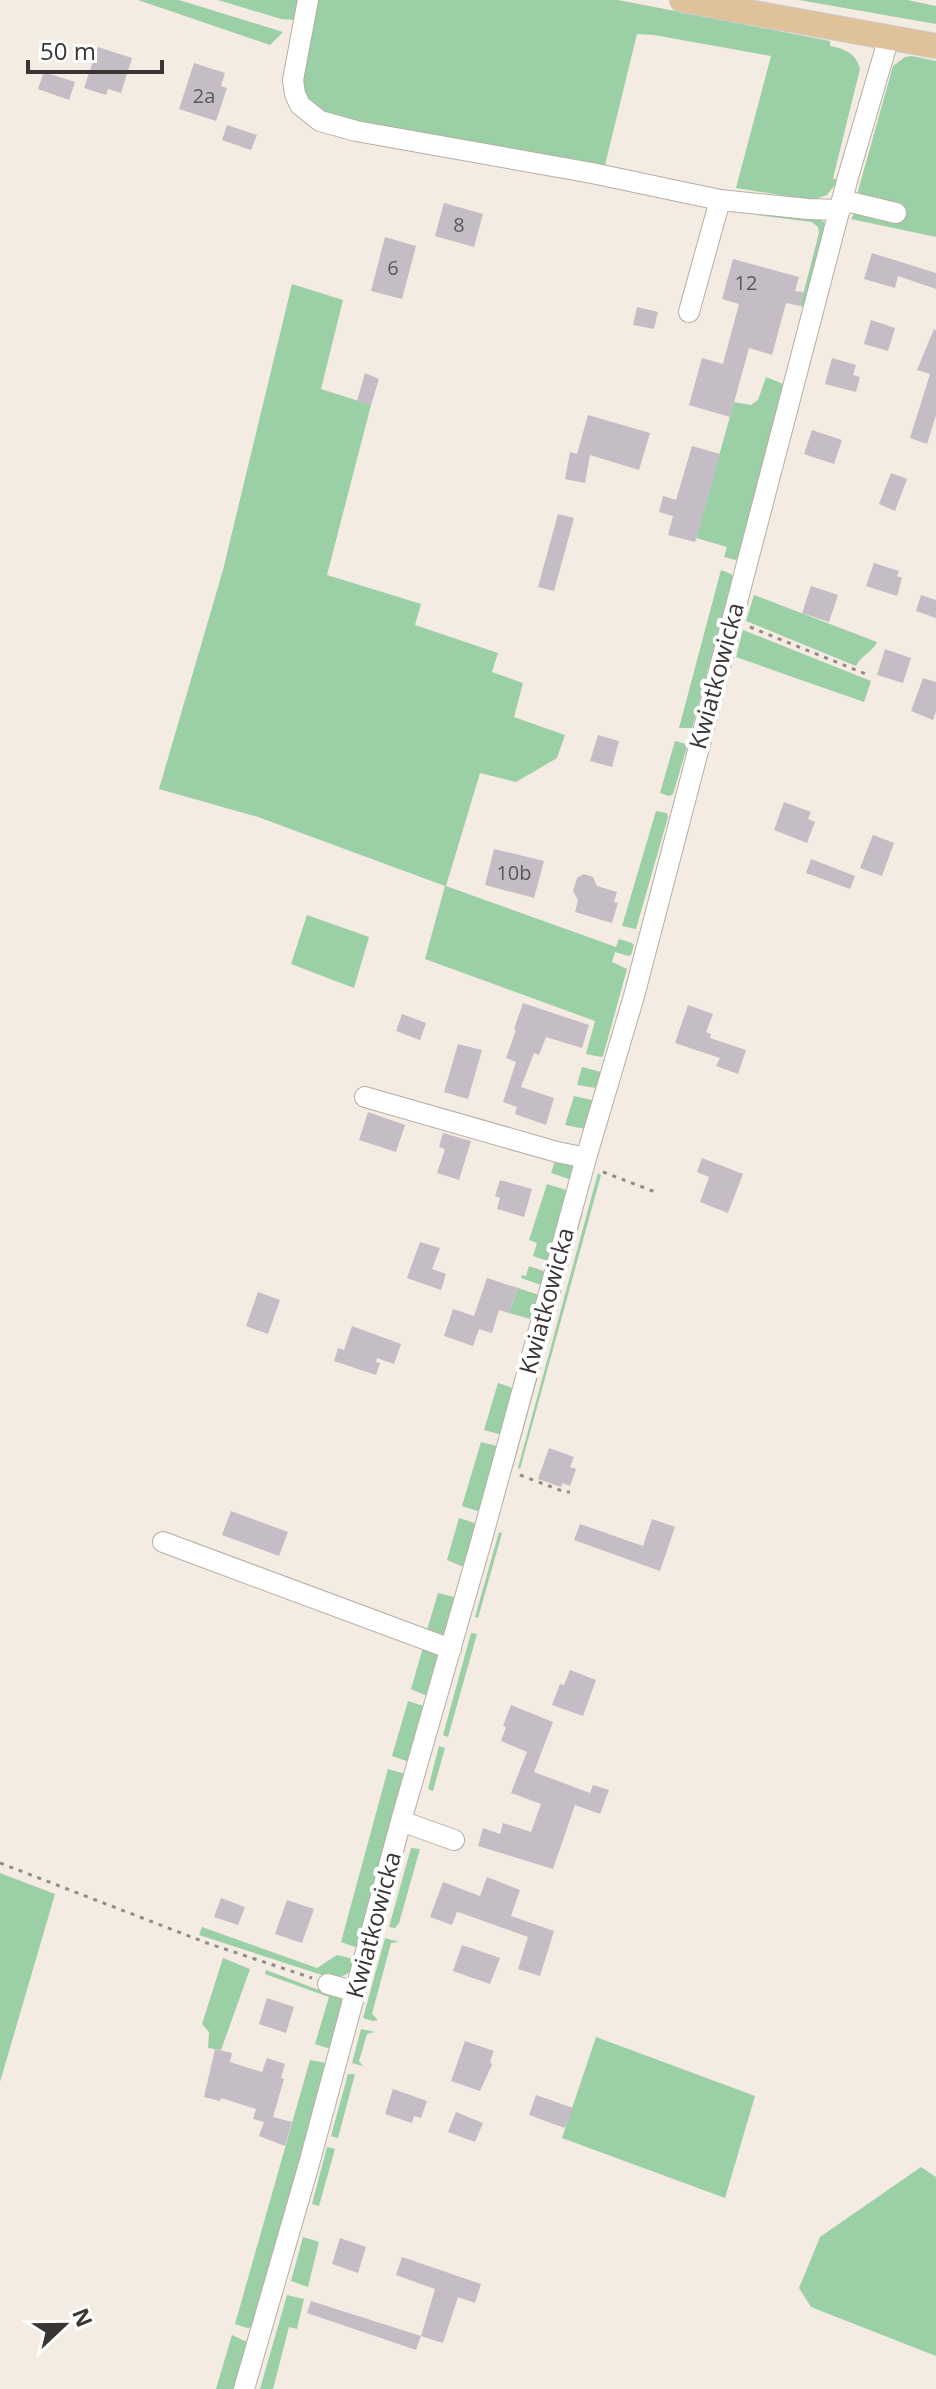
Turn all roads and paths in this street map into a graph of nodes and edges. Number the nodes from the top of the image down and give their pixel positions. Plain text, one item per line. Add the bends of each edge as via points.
1 (308, 0) edge
2 (682, 0) edge
3 (889, 37) junction
4 (936, 46) edge
5 (720, 200) junction
6 (841, 205) junction
7 (896, 213) dead end
8 (689, 312) dead end
9 (732, 621) junction
10 (868, 675) dead end
11 (365, 1097) dead end
12 (585, 1161) junction
13 (658, 1193) dead end
14 (502, 1468) junction
15 (570, 1492) dead end
16 (163, 1542) dead end
17 (451, 1649) junction
18 (401, 1821) junction
19 (454, 1840) dead end
20 (0, 1863) edge
21 (328, 1984) joint
22 (356, 1992) junction
23 (244, 2389) edge

1 - 5 street via 293,80 300,105 320,121
2 - 3 main road
3 - 4 main road
3 - 6 street, Kwiatkowicka
5 - 6 street via 808,209
5 - 8 street
6 - 7 street
6 - 9 street, Kwiatkowicka
9 - 10 path
9 - 12 street, Kwiatkowicka
11 - 12 street
12 - 13 path
12 - 14 street, Kwiatkowicka
14 - 15 path
14 - 17 street, Kwiatkowicka
16 - 17 street
17 - 18 street, Kwiatkowicka
18 - 19 street
18 - 22 street, Kwiatkowicka
20 - 21 path
21 - 22 street
22 - 23 street, Kwiatkowicka

